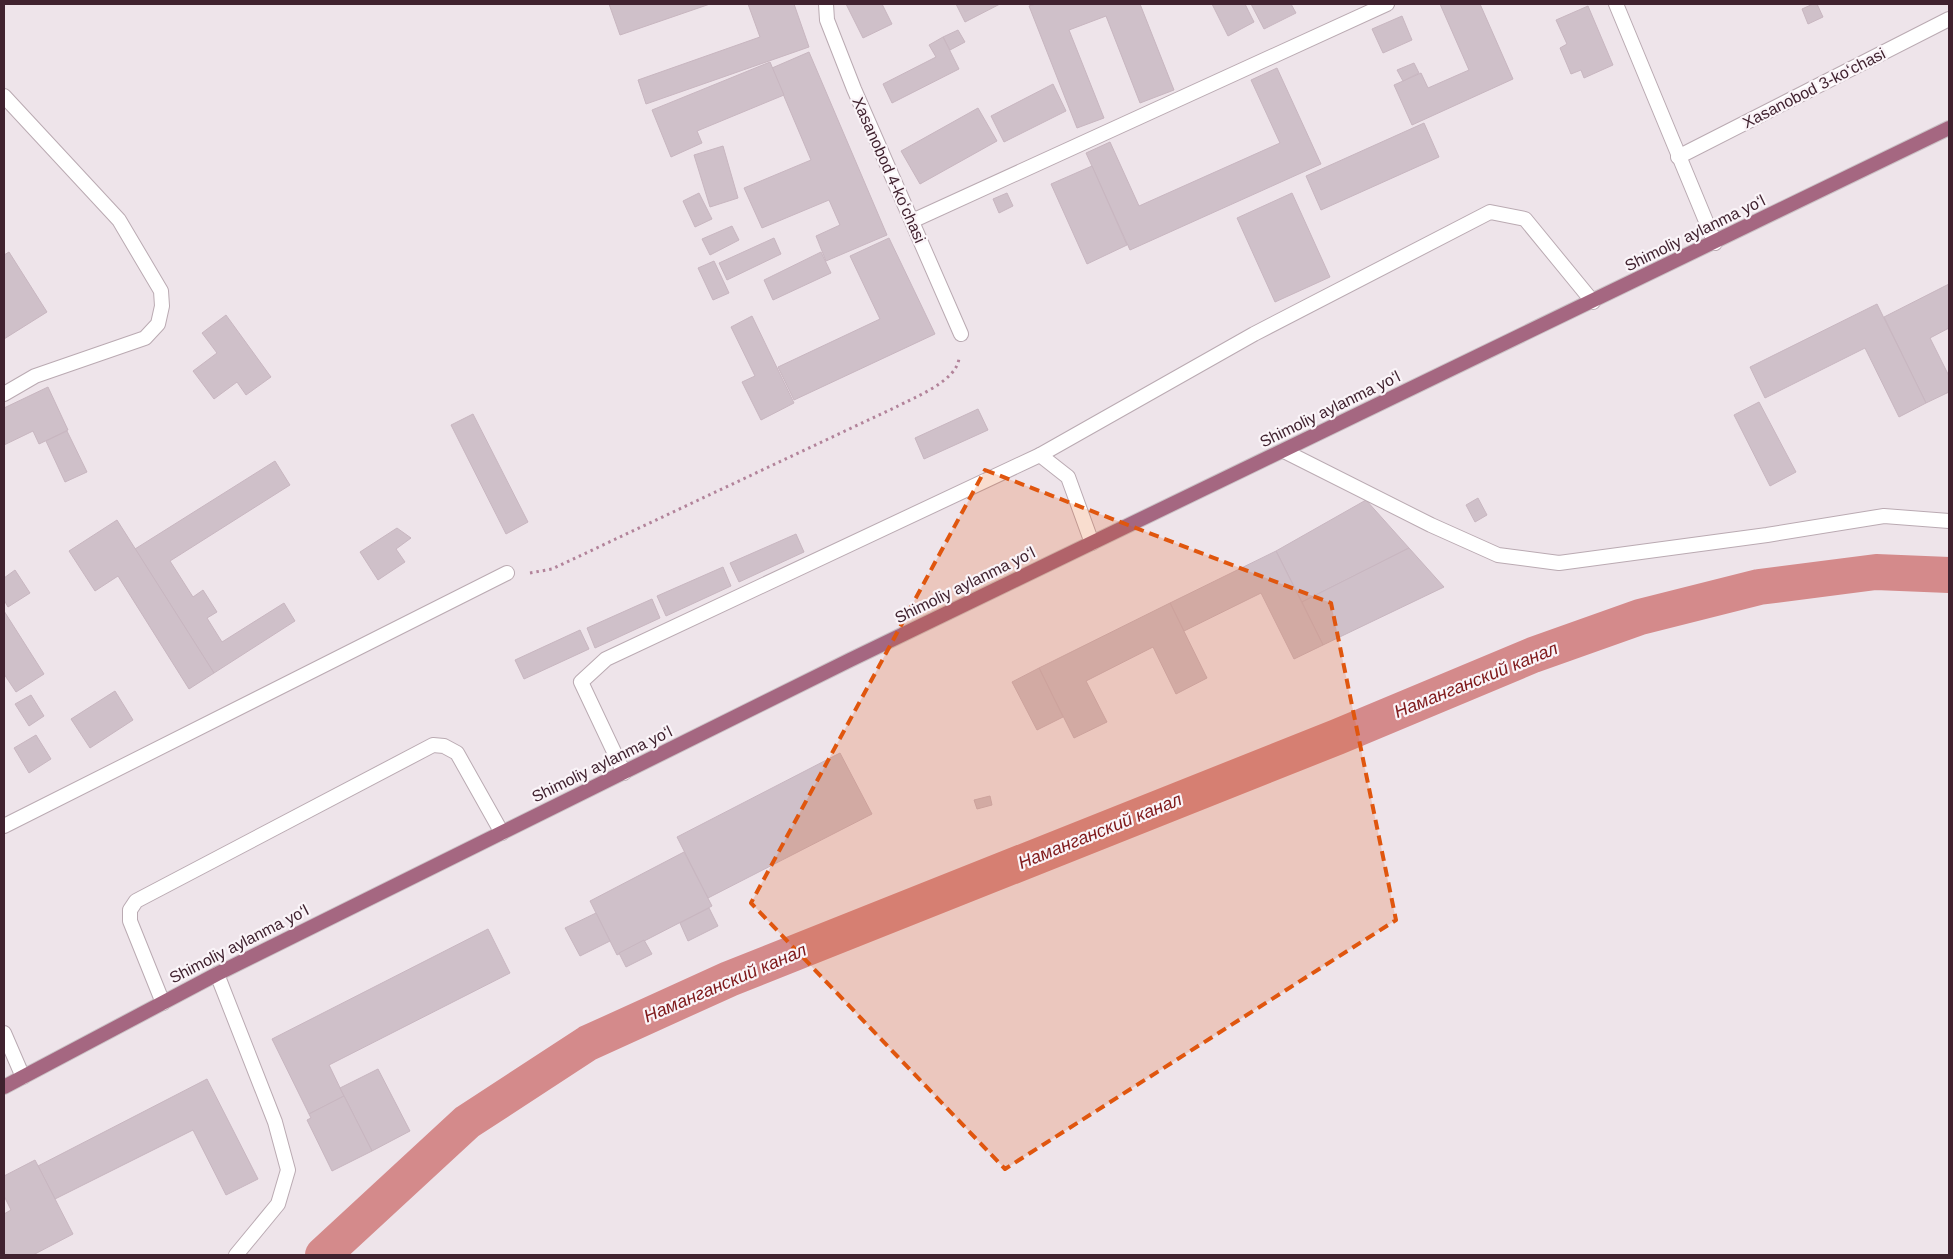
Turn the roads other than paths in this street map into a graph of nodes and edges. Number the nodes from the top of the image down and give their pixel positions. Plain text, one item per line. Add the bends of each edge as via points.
1 (826, 4) edge
2 (1386, 4) edge
3 (1616, 4) edge
4 (1949, 19) edge
5 (4, 96) edge
6 (1949, 128) edge
7 (1678, 156) junction
8 (912, 221) junction
9 (1715, 243) junction
10 (1593, 302) junction
11 (961, 334) road end
12 (4, 394) edge
13 (1284, 451) junction
14 (1040, 455) junction
15 (1949, 521) edge
16 (1092, 543) junction
17 (507, 573) road end
18 (624, 773) junction
19 (4, 826) edge
20 (502, 833) junction
21 (217, 974) junction
22 (163, 1003) junction
23 (4, 1033) edge
24 (23, 1077) junction
25 (4, 1088) edge
26 (236, 1255) edge

1 - 8 street, Xasanobod 4-koʻchasi via 827,20 854,89
2 - 8 street
3 - 7 street
4 - 7 street, Xasanobod 3-koʻchasi
5 - 12 street via 119,220 161,291 162,306 158,324 145,338 35,376
6 - 9 main road, Shimoliy aylanma yoʻl
7 - 9 street
8 - 11 street, Xasanobod 4-koʻchasi
9 - 10 main road, Shimoliy aylanma yoʻl
10 - 13 main road, Shimoliy aylanma yoʻl
10 - 14 street via 1525,219 1490,212 1254,334
13 - 15 street via 1431,526 1498,555 1559,563 1884,516
13 - 16 main road, Shimoliy aylanma yoʻl
14 - 16 street via 1068,477
14 - 18 street via 606,660 581,682
16 - 18 main road, Shimoliy aylanma yoʻl
17 - 19 street
18 - 20 main road, Shimoliy aylanma yoʻl
20 - 21 main road, Shimoliy aylanma yoʻl
20 - 22 street via 457,753 444,746 432,745 136,901 130,910 130,921
21 - 22 main road, Shimoliy aylanma yoʻl
21 - 26 street via 276,1122 288,1170 278,1204
22 - 24 main road, Shimoliy aylanma yoʻl
23 - 24 street
24 - 25 main road, Shimoliy aylanma yoʻl

